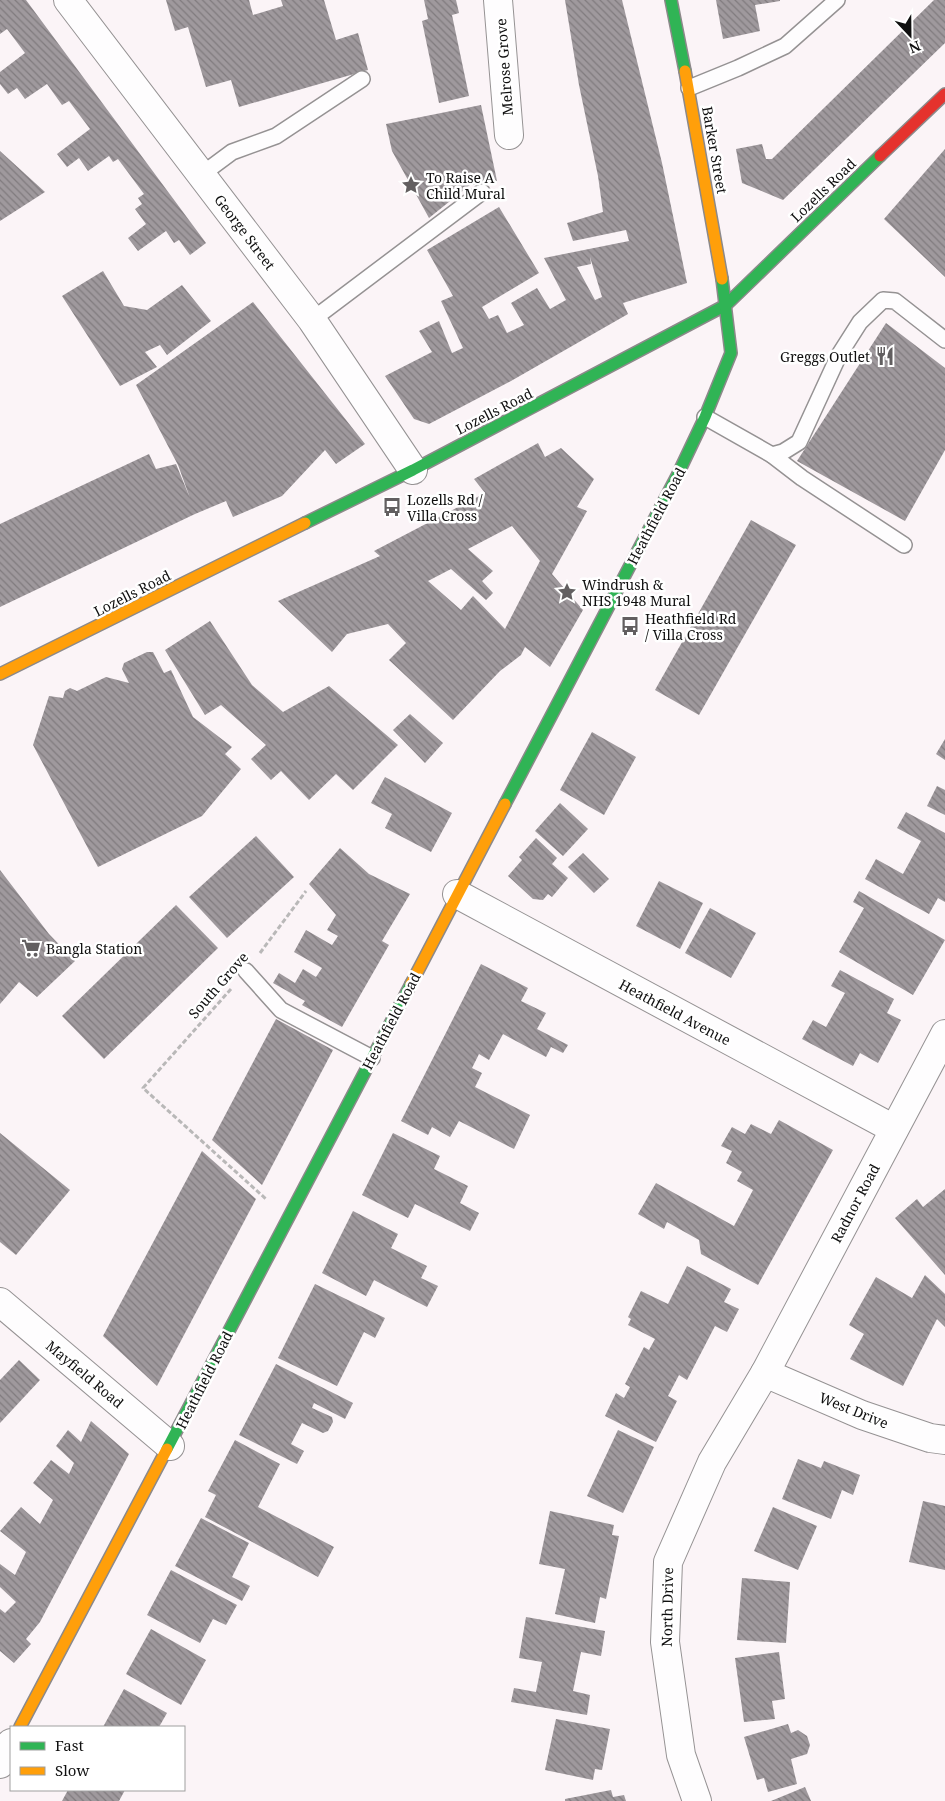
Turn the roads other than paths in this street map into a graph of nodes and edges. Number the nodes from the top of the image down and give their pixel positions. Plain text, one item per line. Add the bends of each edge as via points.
1 (68, 0) edge
2 (498, 0) edge
3 (671, 0) edge
4 (837, 0) edge
5 (362, 79) dead end
6 (689, 88) junction
7 (945, 94) edge
8 (509, 135) dead end
9 (201, 174) junction
10 (482, 192) dead end
11 (726, 305) junction
12 (312, 320) junction
13 (945, 340) edge
14 (705, 417) junction
15 (772, 455) junction
16 (413, 470) junction
17 (904, 545) dead end
18 (0, 674) edge
19 (457, 894) junction
20 (246, 971) road end
21 (945, 1034) edge
22 (372, 1058) junction
23 (894, 1129) junction
24 (0, 1302) edge
25 (765, 1373) junction
26 (945, 1440) edge
27 (170, 1446) junction
28 (21, 1726) edge
29 (10, 1745) edge
30 (0, 1764) edge
31 (696, 1801) edge

1 - 9 street, George Street
2 - 8 street, Melrose Grove
3 - 6 street, Barker Street
4 - 6 lane via 784,46
5 - 9 lane via 276,136 232,152
6 - 11 street, Barker Street
7 - 11 street, Lozells Road
9 - 12 street, George Street
10 - 12 lane
11 - 14 street, Heathfield Road via 731,353
11 - 16 street, Lozells Road
12 - 16 street, George Street
13 - 15 lane via 895,301 883,300 860,322 839,356 799,442
14 - 15 lane
14 - 19 street, Heathfield Road
15 - 17 lane
16 - 18 street, Lozells Road
19 - 22 street, Heathfield Road
19 - 23 street, Heathfield Avenue
20 - 22 lane via 281,1010
21 - 23 street, Radnor Road
22 - 27 street, Heathfield Road
23 - 25 street, Radnor Road
24 - 27 street, Mayfield Road
25 - 26 street, West Drive via 862,1415
25 - 31 street, North Drive via 712,1462 668,1562 665,1642 681,1755
27 - 28 street, Heathfield Road
29 - 30 street

